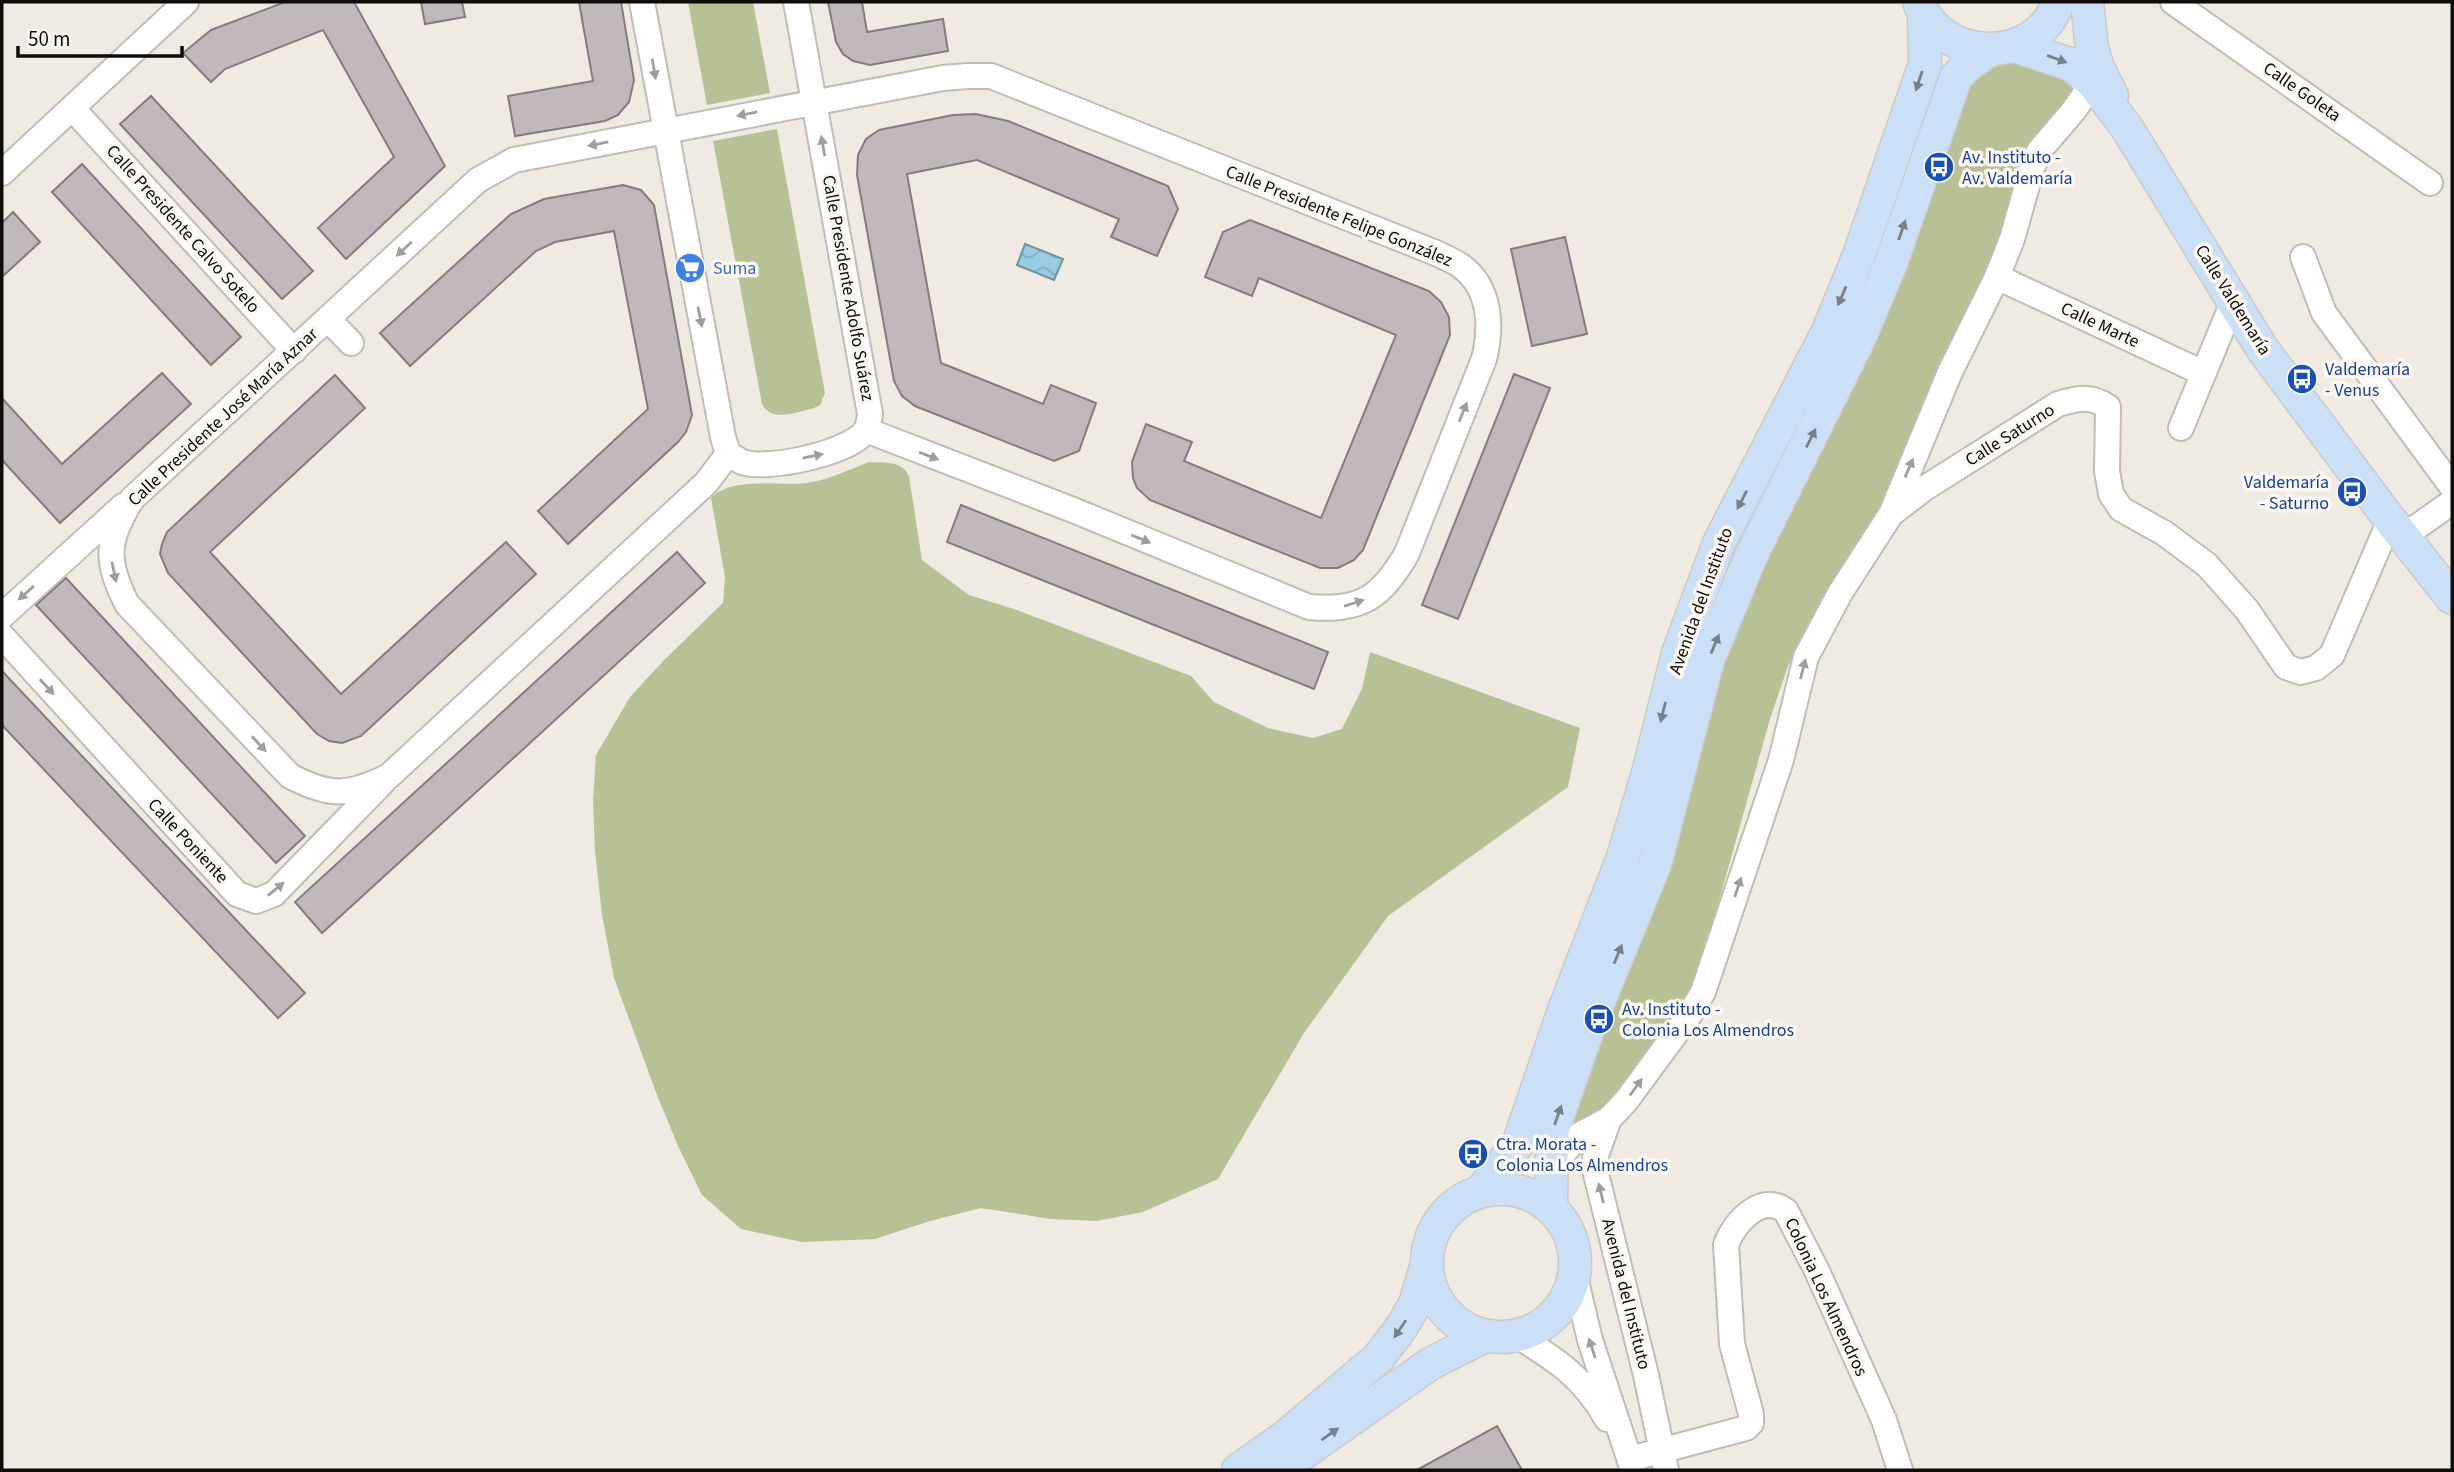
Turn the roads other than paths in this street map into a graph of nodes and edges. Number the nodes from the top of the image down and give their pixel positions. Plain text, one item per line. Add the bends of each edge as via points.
1 (186, 2) edge
2 (642, 2) edge
3 (796, 2) edge
4 (2058, 2) edge
5 (2087, 2) edge
6 (2173, 2) edge
7 (1922, 8) edge
8 (2002, 48) junction
9 (2096, 76) junction
10 (814, 101) junction
11 (72, 107) junction
12 (2074, 110) junction
13 (2122, 122) junction
14 (665, 131) junction
15 (2, 173) edge
16 (2430, 183) dead end
17 (2303, 257) dead end
18 (1997, 277) junction
19 (2233, 302) junction
20 (328, 319) junction
21 (351, 343) dead end
22 (294, 351) junction
23 (2203, 373) junction
24 (2180, 428) dead end
25 (866, 430) junction
26 (728, 454) junction
27 (2452, 487) edge
28 (132, 499) junction
29 (2452, 502) edge
30 (1891, 514) junction
31 (2397, 528) junction
32 (2452, 598) edge
33 (2, 616) edge
34 (2, 636) edge
35 (389, 776) junction
36 (1609, 1119) junction
37 (1552, 1166) junction
38 (1481, 1191) junction
39 (1551, 1207) junction
40 (1426, 1267) junction
41 (1575, 1276) junction
42 (1485, 1336) junction
43 (1517, 1336) junction
44 (1665, 1460) edge
45 (1632, 1465) edge
46 (1238, 1470) edge
47 (1272, 1470) edge
48 (1900, 1470) edge

1 - 11 street
2 -> 14 street
3 - 10 street, Calle Presidente Adolfo Suárez
4 - 8 main road, Avenida del Instituto via 2041,29
5 - 9 main road, Calle Valdemaría
6 - 16 street, Calle Goleta
7 - 8 main road, Calle Valdemaría via 1940,33 1964,47
7 -> 38 main road, Avenida del Instituto via 1924,64 1858,258 1828,331 1719,543 1678,653 1623,857 1519,1142
8 -> 9 main road, Calle Valdemaría via 2070,64
37 -> 8 main road, Avenida del Instituto via 1552,1132 1654,864 1708,660 1751,556 1890,266 1956,77
9 - 12 street, Avenida del Instituto
9 - 13 main road, Calle Valdemaría
10 -> 14 street, Calle Presidente Felipe González
25 -> 10 street, Calle Presidente Adolfo Suárez via 870,414 867,390
25 -> 10 street, Calle Presidente Felipe González via 1309,607 1333,609 1378,594 1407,553 1485,359 1490,335 1488,309 1463,267 1436,253 991,76 943,78
11 - 15 street
11 - 22 street, Calle Presidente Calvo Sotelo
12 - 13 street
12 - 18 street, Avenida del Instituto via 2039,151
13 - 19 main road, Calle Valdemaría
14 -> 20 street, Calle Presidente José María Aznar via 514,160 478,180
14 -> 26 street
17 - 27 street via 2325,313
18 - 23 street, Calle Marte
30 -> 18 street, Avenida del Instituto via 1950,372
19 - 23 street
19 - 31 main road, Calle Valdemaría via 2263,350
20 - 21 street
20 - 22 street, Calle Presidente José María Aznar
22 - 28 street, Calle Presidente José María Aznar
23 - 24 street
26 -> 25 street via 743,463 804,459 838,451
26 - 35 street, Calle Presidente José María Aznar via 706,483
28 -> 33 street
28 -> 35 street, Calle Presidente José María Aznar via 110,549 113,577 127,604 290,776 310,787 337,792 364,789
29 - 31 street
30 - 31 street, Calle Saturno via 2058,404 2097,399 2108,407 2107,471 2111,494 2121,509 2207,565 2247,610 2286,667 2301,672 2316,668 2332,654
36 -> 30 street, Avenida del Instituto via 1703,992 1781,760 1806,657
31 - 32 main road, Calle Valdemaría
34 -> 35 street, Calle Poniente via 237,894 256,901 274,894
36 - 37 street, Avenida del Instituto via 1578,1135
44 -> 36 street, Avenida del Instituto via 1596,1174 1595,1158
37 - 39 main road, Avenida del Instituto
38 - 39 main road via 1517,1190
38 - 40 main road via 1461,1199 1443,1215 1431,1236
39 - 41 main road via 1567,1227 1575,1250
40 - 42 main road via 1430,1290 1446,1314 1466,1330
40 -> 46 main road via 1415,1304 1378,1358
41 - 43 main road via 1564,1304 1544,1325
45 -> 41 street via 1590,1340
42 - 43 main road
47 -> 42 main road via 1430,1364
43 - 45 street via 1559,1361 1595,1399
44 - 45 street, Colonia Los Almendros
44 - 48 street, Colonia Los Almendros via 1751,1423 1732,1344 1726,1245 1749,1213 1778,1205 1816,1271 1884,1420

